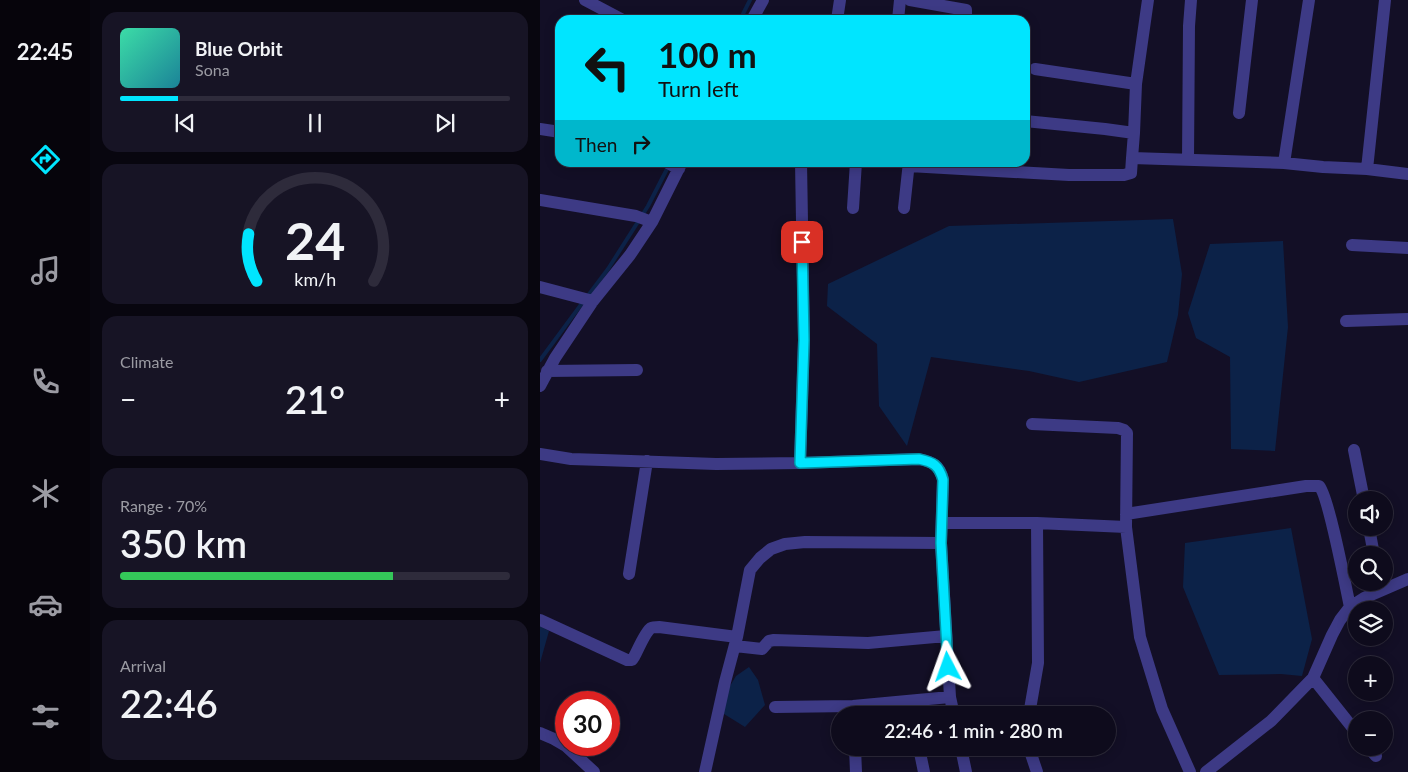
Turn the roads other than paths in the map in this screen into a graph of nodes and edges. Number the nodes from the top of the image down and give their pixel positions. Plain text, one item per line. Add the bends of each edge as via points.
1 (585, 0) edge
2 (762, 0) edge
3 (840, 0) edge
4 (900, 0) edge
5 (910, 0) edge
6 (1148, 0) edge
7 (1191, 0) edge
8 (1252, 0) edge
9 (1310, 0) edge
10 (1385, 0) edge
11 (967, 10) edge
12 (614, 15) edge
13 (754, 15) edge
14 (838, 15) edge
15 (898, 15) edge
16 (1035, 68) dead end
17 (1136, 84) junction
18 (1239, 113) dead end
19 (1030, 122) edge
20 (540, 129) edge
21 (555, 131) edge
22 (1134, 133) junction
23 (1132, 158) junction
24 (1188, 159) junction
25 (1284, 163) junction
26 (674, 167) edge
27 (801, 167) edge
28 (856, 167) edge
29 (909, 167) edge
30 (953, 167) edge
31 (1367, 169) junction
32 (1408, 174) edge
33 (540, 200) edge
34 (853, 208) dead end
35 (904, 208) dead end
36 (644, 219) junction
37 (1352, 245) dead end
38 (1408, 248) edge
39 (540, 287) edge
40 (591, 300) junction
41 (1408, 319) edge
42 (1346, 321) dead end
43 (638, 370) dead end
44 (547, 371) junction
45 (540, 386) edge
46 (1032, 424) dead end
47 (1354, 450) dead end
48 (540, 454) edge
49 (647, 461) junction
50 (800, 463) junction
51 (1362, 491) edge
52 (1126, 520) junction
53 (943, 522) junction
54 (1037, 523) junction
55 (941, 543) junction
56 (629, 574) dead end
57 (1408, 579) edge
58 (1393, 583) edge
59 (1373, 591) edge
60 (1349, 601) edge
61 (1359, 601) edge
62 (1348, 610) edge
63 (540, 620) edge
64 (946, 636) junction
65 (736, 642) junction
66 (1313, 678) junction
67 (950, 697) junction
68 (910, 701) junction
69 (878, 706) edge
70 (911, 706) edge
71 (952, 706) edge
72 (1031, 706) edge
73 (775, 708) dead end
74 (831, 709) edge
75 (1348, 722) edge
76 (540, 733) edge
77 (855, 756) edge
78 (921, 756) edge
79 (962, 756) edge
80 (1032, 756) edge
81 (594, 772) edge
82 (704, 772) edge
83 (856, 772) edge
84 (924, 772) edge
85 (966, 772) edge
86 (1037, 772) edge
87 (1190, 772) edge
88 (1206, 772) edge

1 - 12 street
2 - 13 street
3 - 14 street
4 - 15 street
5 - 11 street
6 - 17 street
7 - 24 street
8 - 18 street
9 - 25 street
10 - 31 street
16 - 17 street
17 - 22 street
19 - 22 street
20 - 21 street
22 - 23 street
23 - 24 street
23 - 30 street via 1131,174 1124,176
24 - 25 street
25 - 31 street
26 - 36 street
27 - 50 street via 804,340
28 - 34 street
29 - 35 street
31 - 32 street
33 - 36 street
36 - 40 street via 630,255
37 - 38 street
39 - 40 street
40 - 44 street
41 - 42 street
43 - 44 street
44 - 45 street
46 - 52 street via 1124,430 1127,434
47 - 51 street
48 - 49 street via 586,460
49 - 50 street
49 - 56 street
50 - 53 street via 929,461 941,471
52 - 54 street
52 - 60 street via 1320,486
52 - 87 street via 1140,637 1162,709
53 - 54 street
53 - 55 street
54 - 72 street via 1038,663
55 - 64 street
55 - 65 street via 804,542 772,549 750,570
57 - 58 street
59 - 61 street
62 - 66 street via 1332,635
63 - 65 street via 627,660 632,660 650,629 659,626
64 - 65 street via 868,643 774,640 762,649
64 - 67 street
65 - 82 street
66 - 75 street
66 - 88 street via 1271,721
67 - 68 street
67 - 71 street
68 - 69 street
68 - 70 street
73 - 74 street
76 - 81 street via 566,746
77 - 83 street
78 - 84 street
79 - 85 street
80 - 86 street

